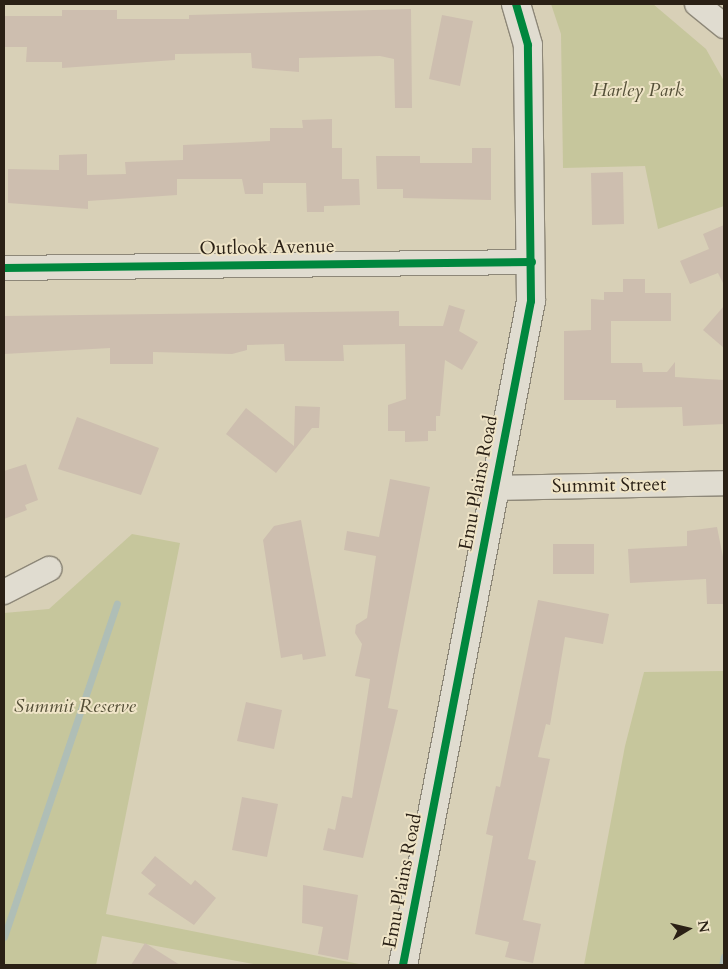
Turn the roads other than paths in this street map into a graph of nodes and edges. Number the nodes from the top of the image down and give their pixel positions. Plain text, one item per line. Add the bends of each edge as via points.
1 (516, 4) edge
2 (697, 4) edge
3 (724, 26) edge
4 (532, 262) junction
5 (4, 268) edge
6 (724, 483) edge
7 (494, 488) junction
8 (49, 569) dead end
9 (4, 592) edge
10 (403, 965) edge

1 - 4 street, Emu Plains Road via 528,45
2 - 3 street
4 - 5 street, Outlook Avenue
4 - 7 street, Emu Plains Road via 531,301
6 - 7 street, Summit Street
7 - 10 street, Emu Plains Road
8 - 9 street

